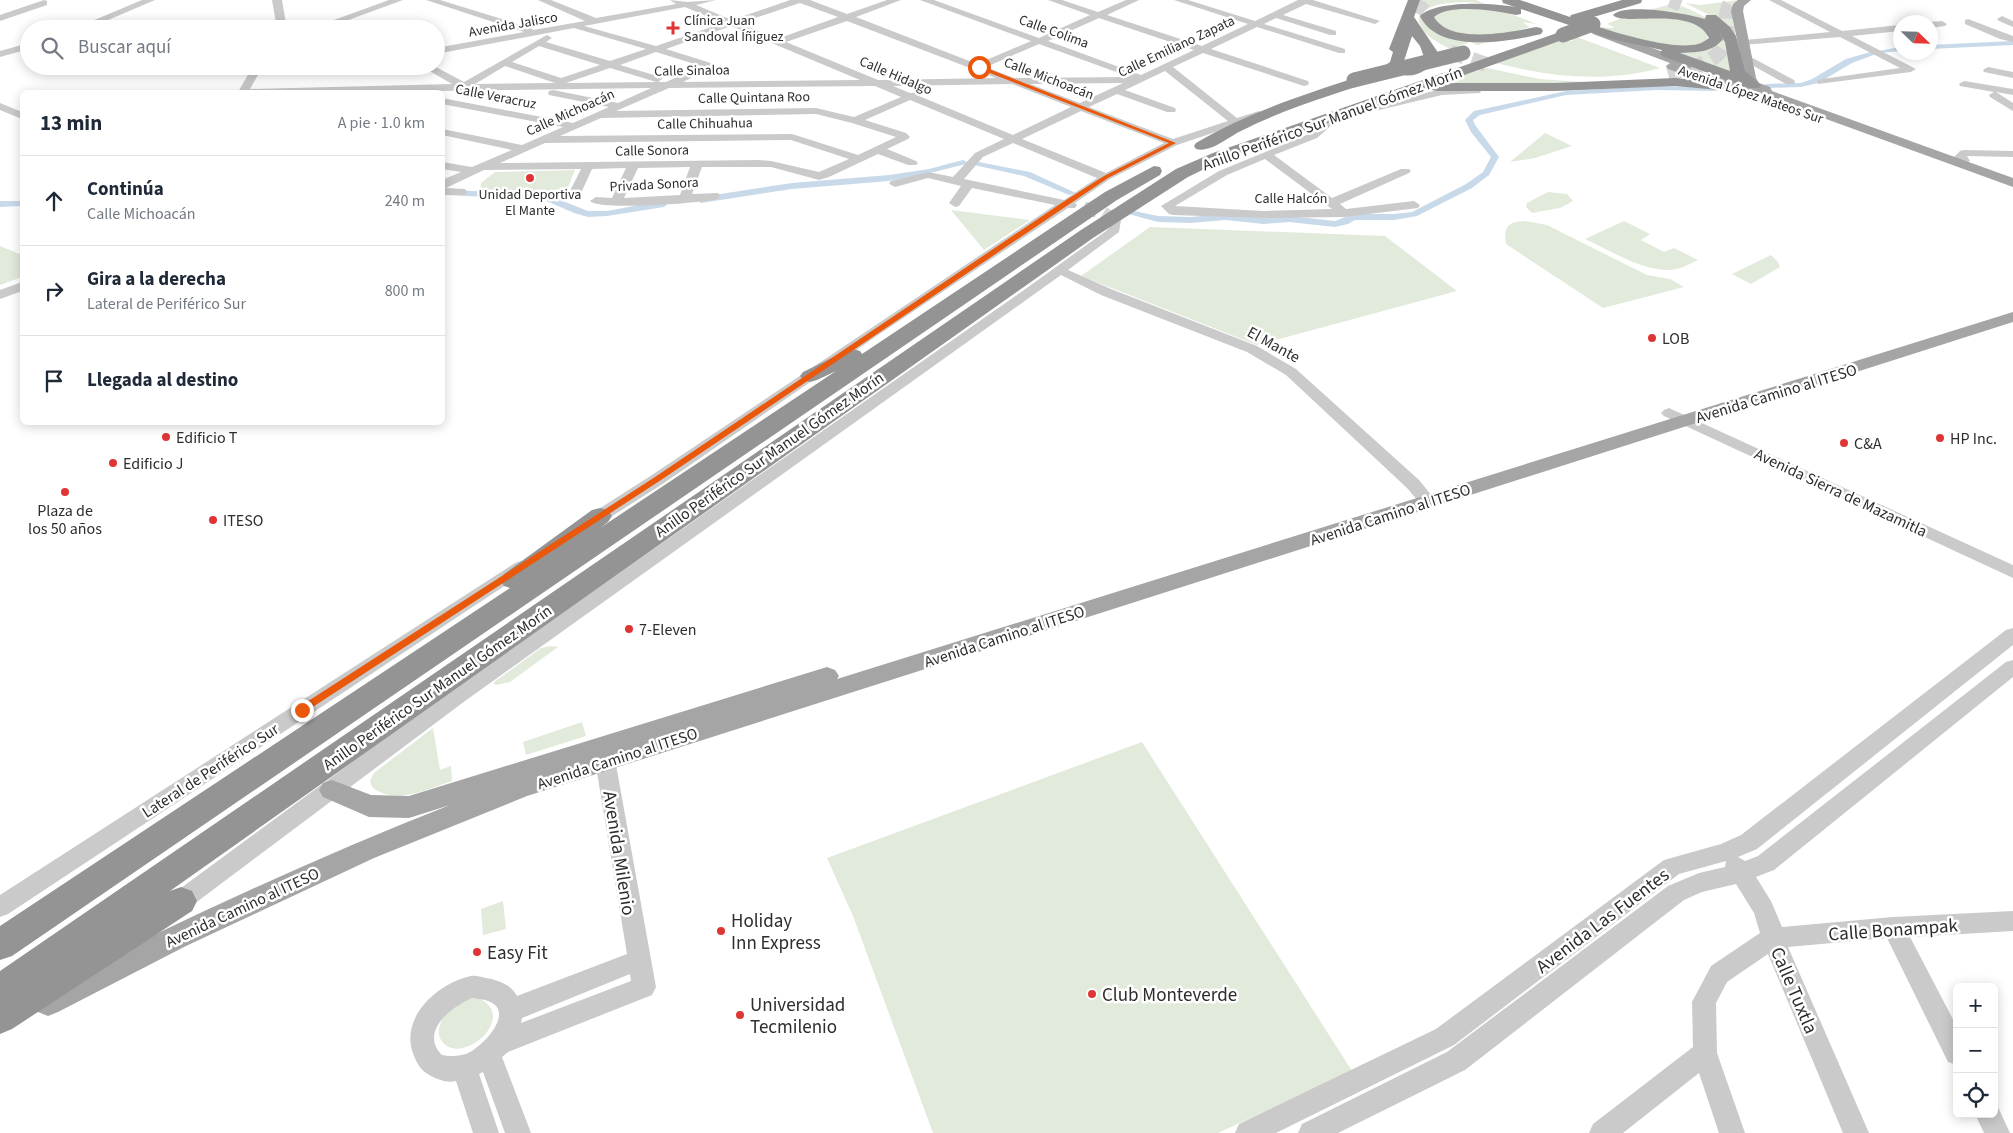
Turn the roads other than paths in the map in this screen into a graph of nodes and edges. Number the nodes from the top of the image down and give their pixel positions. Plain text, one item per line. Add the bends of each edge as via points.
1 (30, 0) edge
2 (150, 0) edge
3 (290, 0) edge
4 (398, 0) edge
5 (431, 0) edge
6 (543, 0) edge
7 (711, 0) edge
8 (800, 0) edge
9 (896, 0) edge
10 (926, 0) edge
11 (1053, 0) edge
12 (1134, 0) edge
13 (1179, 0) edge
14 (1305, 0) edge
15 (1414, 0) edge
16 (1422, 0) edge
17 (1488, 0) edge
18 (1636, 0) edge
19 (1746, 0) edge
20 (1774, 0) edge
21 (123, 2) dead end
22 (277, 2) edge
23 (683, 2) edge
24 (138, 5) junction
25 (1512, 6) edge
26 (1099, 15) junction
27 (1276, 15) junction
28 (1620, 15) junction
29 (847, 17) junction
30 (0, 18) edge
31 (1408, 18) junction
32 (588, 19) junction
33 (2002, 19) dead end
34 (100, 20) edge
35 (280, 20) edge
36 (340, 20) edge
37 (1375, 21) dead end
38 (598, 22) junction
39 (1968, 22) dead end
40 (732, 23) junction
41 (1256, 24) junction
42 (1938, 24) edge
43 (1942, 24) dead end
44 (2013, 24) edge
45 (1590, 26) junction
46 (574, 27) junction
47 (1546, 28) junction
48 (562, 29) junction
49 (1893, 29) edge
50 (528, 30) junction
51 (1333, 33) dead end
52 (1406, 34) tunnel mouth
53 (1842, 34) junction
54 (1521, 38) junction
55 (496, 39) junction
56 (2012, 39) edge
57 (1040, 40) junction
58 (631, 41) junction
59 (1632, 41) junction
60 (777, 42) junction
61 (538, 43) junction
62 (1745, 43) junction
63 (20, 48) edge
64 (445, 48) edge
65 (657, 49) junction
66 (1203, 49) junction
67 (1342, 50) dead end
68 (1456, 52) junction
69 (0, 54) edge
70 (1893, 55) edge
71 (1886, 56) junction
72 (1748, 58) junction
73 (505, 63) junction
74 (612, 64) junction
75 (1492, 66) tunnel mouth
76 (979, 67) junction
77 (1167, 67) junction
78 (1664, 68) junction
79 (1988, 70) dead end
80 (253, 75) edge
81 (442, 75) edge
82 (2013, 75) edge
83 (1142, 79) junction
84 (947, 80) junction
85 (1012, 80) junction
86 (561, 81) junction
87 (874, 81) junction
88 (1790, 82) dead end
89 (1822, 82) dead end
90 (1304, 83) dead end
91 (672, 84) junction
92 (2013, 84) edge
93 (533, 86) junction
94 (549, 86) junction
95 (463, 87) junction
96 (1744, 88) junction
97 (244, 90) edge
98 (378, 90) edge
99 (1116, 90) junction
100 (1408, 91) junction
101 (1476, 91) dead end
102 (2013, 92) edge
103 (1994, 95) dead end
104 (1104, 96) junction
105 (909, 97) junction
106 (445, 98) edge
107 (445, 101) edge
108 (1366, 104) junction
109 (0, 106) edge
110 (619, 106) junction
111 (1082, 107) junction
112 (1134, 108) dead end
113 (1293, 108) junction
114 (2013, 108) edge
115 (1171, 110) dead end
116 (1259, 114) junction
117 (20, 115) edge
118 (600, 115) junction
119 (1346, 115) junction
120 (855, 120) junction
121 (1236, 122) junction
122 (573, 126) junction
123 (691, 126) junction
124 (445, 133) edge
125 (1013, 139) junction
126 (546, 140) junction
127 (1174, 143) junction
128 (524, 149) junction
129 (879, 150) junction
130 (662, 152) junction
131 (1266, 154) junction
132 (2013, 154) edge
133 (860, 159) junction
134 (1964, 161) junction
135 (912, 163) dead end
136 (697, 164) junction
137 (445, 165) edge
138 (588, 166) junction
139 (634, 166) junction
140 (478, 169) junction
141 (1405, 171) dead end
142 (1223, 174) junction
143 (1106, 177) junction
144 (2013, 179) edge
145 (957, 180) junction
146 (2013, 182) edge
147 (896, 183) dead end
148 (970, 183) junction
149 (445, 184) edge
150 (2013, 188) edge
151 (445, 191) edge
152 (462, 192) dead end
153 (575, 193) dead end
154 (2013, 193) edge
155 (714, 196) dead end
156 (685, 198) junction
157 (596, 201) dead end
158 (616, 202) junction
159 (955, 203) dead end
160 (1133, 203) junction
161 (1332, 203) junction
162 (1414, 205) dead end
163 (1084, 208) tunnel mouth
164 (1068, 209) junction
165 (1344, 212) junction
166 (1115, 220) dead end
167 (1103, 229) dead end
168 (1067, 274) dead end
169 (20, 287) edge
170 (0, 294) edge
171 (2013, 306) edge
172 (2013, 318) edge
173 (930, 319) junction
174 (896, 365) junction
175 (810, 376) junction
176 (889, 392) junction
177 (1684, 415) junction
178 (1424, 497) junction
179 (736, 498) junction
180 (600, 516) junction
181 (2013, 562) edge
182 (2013, 572) edge
183 (2013, 635) edge
184 (2013, 667) edge
185 (604, 754) junction
186 (234, 786) junction
187 (332, 790) junction
188 (1726, 852) junction
189 (1741, 873) junction
190 (181, 901) joint
191 (0, 907) edge
192 (2013, 921) edge
193 (1893, 927) junction
194 (1772, 938) junction
195 (0, 945) edge
196 (638, 960) junction
197 (0, 990) edge
198 (512, 1010) junction
199 (6, 1021) edge
200 (1953, 1045) edge
201 (496, 1048) junction
202 (1705, 1053) junction
203 (465, 1068) junction
204 (1990, 1118) edge
205 (1262, 1130) edge
206 (486, 1133) edge
207 (518, 1133) edge
208 (1311, 1133) edge
209 (1602, 1133) edge
210 (1732, 1133) edge
211 (1856, 1133) edge
212 (1997, 1133) edge

1 - 30 street via 48,4
2 - 24 street
3 - 22 street
4 - 36 street
5 - 50 street
6 - 32 street
7 - 23 street, Avenida Jalisco
8 - 29 street, Calle Michoacán
8 - 40 street
9 - 29 street
10 - 57 street, Calle Colima
11 - 26 street
12 - 26 street
13 - 41 street
14 - 27 street, Calle Emiliano Zapata
14 - 37 street
15 - 31 highway
16 - 68 highway via 1418,19 1420,27 1429,38
17 - 25 highway, Avenida López Mateos Sur
18 - 47 highway, Anillo Periférico Sur Manuel Gómez Morín
19 - 62 main road via 1739,4 1738,11
20 - 53 street
21 - 24 street
22 - 35 street
23 - 32 street, Avenida Jalisco
23 - 38 street, Avenida Jalisco
23 - 40 street, Calle Hidalgo
24 - 34 street
25 - 45 highway, Avenida López Mateos Sur
25 - 47 highway via 1460,3 1435,8 1427,16 1440,29 1479,39 1504,38
25 - 78 highway, Avenida López Mateos Sur
26 - 57 street
26 - 66 street
27 - 41 street, Calle Emiliano Zapata
27 - 51 street
28 - 45 highway, Anillo Periférico Sur Manuel Gómez Morín
28 - 59 highway via 1650,13 1682,17 1705,26 1714,32 1716,38 1709,45 1686,49
28 - 96 highway via 1679,3 1705,15 1725,29 1733,42
29 - 60 street
29 - 76 street, Calle Michoacán
31 - 113 highway via 1430,50 1426,64
31 - 116 highway via 1387,66 1310,91
32 - 38 street
32 - 50 street, Avenida Jalisco
33 - 44 street
38 - 46 street, Avenida Jalisco
38 - 58 street via 630,36
39 - 56 street
40 - 60 street, Calle Hidalgo
40 - 65 street
41 - 66 street, Calle Emiliano Zapata
41 - 67 street
42 - 43 street
45 - 59 highway
45 - 96 main road, Avenida López Mateos Sur
45 - 100 highway, Anillo Periférico Sur Manuel Gómez Morín, bridge
46 - 48 street, Avenida Jalisco
46 - 58 street
47 - 54 highway, Anillo Periférico Sur Manuel Gómez Morín
48 - 55 street, Avenida Jalisco
48 - 61 street
49 - 53 street
50 - 55 street, Avenida Jalisco
52 - 113 highway via 1396,64 1384,74
53 - 62 street
53 - 71 street
54 - 68 highway
54 - 113 highway, Anillo Periférico Sur Manuel Gómez Morín via 1373,88
55 - 64 street, Avenida Jalisco
57 - 76 street
57 - 83 street, Calle Colima
58 - 65 street
59 - 96 highway
60 - 87 street, Calle Hidalgo
61 - 73 street
61 - 74 street
62 - 72 main road
63 - 69 street
65 - 74 street
65 - 91 street, Calle Michoacán via 710,66
66 - 77 street, Calle Emiliano Zapata
66 - 90 street
68 - 116 highway, bridge via 1354,80
70 - 71 street
71 - 89 street via 1911,69
72 - 88 street
72 - 96 main road via 1750,78
73 - 86 street
73 - 95 street
74 - 86 street
74 - 91 street
75 - 78 highway via 1557,78 1595,81 1625,80
76 - 84 street
76 - 85 street, Calle Michoacán
77 - 83 street, Calle Emiliano Zapata
77 - 121 street
78 - 96 highway, Avenida López Mateos Sur
79 - 82 street
80 - 97 street
81 - 95 street
83 - 85 street, Calle Sinaloa
83 - 99 street, Calle Emiliano Zapata
84 - 85 street, Calle Sinaloa
84 - 87 street, Calle Sinaloa
84 - 105 street
85 - 111 street, Calle Michoacán
86 - 94 street
87 - 91 street, Calle Sinaloa
87 - 105 street, Calle Hidalgo
91 - 94 street, Calle Sinaloa
91 - 110 street, Calle Michoacán
92 - 102 street via 1966,80
93 - 94 street, Calle Sinaloa
93 - 95 street, Calle Sinaloa
93 - 110 street
95 - 98 street, Calle Sinaloa
95 - 106 street
96 - 100 highway via 1664,82 1431,87
96 - 134 main road
96 - 146 main road, Avenida López Mateos Sur
96 - 150 main road, Avenida López Mateos Sur
96 - 154 main road
99 - 104 street, Calle Emiliano Zapata
99 - 115 street
100 - 108 highway, Anillo Periférico Sur Manuel Gómez Morín
101 - 119 street via 1442,92
103 - 114 street
104 - 111 street, Calle Emiliano Zapata
104 - 112 street
105 - 120 street
105 - 125 street, Calle Hidalgo
107 - 122 street, Calle Veracruz
108 - 119 highway
108 - 160 highway, Anillo Periférico Sur Manuel Gómez Morín via 1219,156 1182,173
109 - 117 street
110 - 118 street, Calle Michoacán
111 - 125 street, Calle Emiliano Zapata
111 - 127 street, Calle Michoacán
113 - 116 highway
113 - 173 highway, Anillo Periférico Sur Manuel Gómez Morín via 1162,166 1111,196
116 - 121 street
118 - 122 street, Calle Michoacán
118 - 123 street, Calle Quintana Roo
119 - 131 street via 1325,124 1313,136
120 - 123 street, Calle Quintana Roo via 816,111
120 - 129 street, Calle Quintana Roo via 904,137
121 - 127 street
122 - 126 street, Calle Michoacán
123 - 130 street, Calle Chihuahua
123 - 133 street, Calle Chihuahua via 792,137
124 - 128 street
125 - 143 street, Calle Hidalgo
125 - 145 street, Calle Emiliano Zapata via 979,155
126 - 128 street, Calle Michoacán
126 - 130 street, Calle Chihuahua
127 - 143 street
128 - 140 street, Calle Michoacán
129 - 133 street
129 - 135 street
130 - 136 street, Calle Sonora
130 - 139 street, Calle Sonora
131 - 142 street
131 - 161 street
132 - 134 street via 1964,153 1960,157
133 - 136 street, Calle Sonora via 819,176 771,164
134 - 144 main road
136 - 156 street
137 - 140 street, Calle Sonora
138 - 139 street, Calle Sonora
138 - 140 street, Calle Sonora
138 - 153 street
139 - 158 street
140 - 149 street, Calle Michoacán
141 - 161 street
142 - 160 highway
142 - 165 street, Calle Halcón via 1167,206 1181,212
143 - 164 street
145 - 147 street via 928,175
145 - 148 street
148 - 159 street
148 - 164 street
151 - 152 street
155 - 156 street, Privada Sonora
156 - 158 street, Privada Sonora
157 - 158 street, Privada Sonora
160 - 174 highway, Anillo Periférico Sur Manuel Gómez Morín
161 - 165 street
162 - 165 street, Calle Halcón
163 - 164 street
164 - 175 street, Lateral de Periférico Sur via 1061,217 964,278 916,303
166 - 176 street via 1115,229 1110,234
167 - 176 street via 1093,240 943,344
168 - 178 street, El Mante via 1252,349 1292,372
169 - 170 street
171 - 177 main road, Avenida Camino al ITESO
172 - 177 main road, Avenida Camino al ITESO
173 - 175 highway
173 - 186 highway, Anillo Periférico Sur Manuel Gómez Morín
174 - 179 highway
174 - 197 highway, Anillo Periférico Sur Manuel Gómez Morín
175 - 180 street, Lateral de Periférico Sur
176 - 179 street
177 - 178 main road, Avenida Camino al ITESO
177 - 181 street, Avenida Sierra de Mazamitla
177 - 182 street, Avenida Sierra de Mazamitla
178 - 185 main road, Avenida Camino al ITESO
179 - 187 street via 459,695
180 - 186 highway
180 - 191 street, Lateral de Periférico Sur
183 - 188 street, Avenida Las Fuentes via 1749,842
184 - 189 street, Avenida Las Fuentes via 1766,864
185 - 187 main road, Avenida Camino al ITESO via 409,807 369,806
185 - 196 street, Avenida Milenio
185 - 199 main road, Avenida Camino al ITESO via 365,850 176,937
186 - 195 highway, Anillo Periférico Sur Manuel Gómez Morín
187 - 190 street
188 - 189 street, Calle Tuxtla
188 - 205 street, Avenida Las Fuentes via 1672,867 1445,1037
189 - 194 street, Calle Tuxtla via 1762,904 1770,922
189 - 208 street, Avenida Las Fuentes via 1699,882 1676,893 1456,1061
190 - 199 highway
192 - 193 street, Calle Bonampak
193 - 194 street, Calle Bonampak
193 - 200 street
194 - 202 street via 1719,974 1711,987 1704,1002
194 - 211 street, Calle Tuxtla
196 - 198 street
196 - 201 street, Avenida Milenio via 644,988
198 - 201 street via 509,1027
198 - 203 street via 499,992 486,987 457,992 432,1014 424,1028 423,1052 439,1067 451,1070
201 - 203 street
201 - 207 street
202 - 209 street
202 - 210 street
203 - 206 street
204 - 212 street

